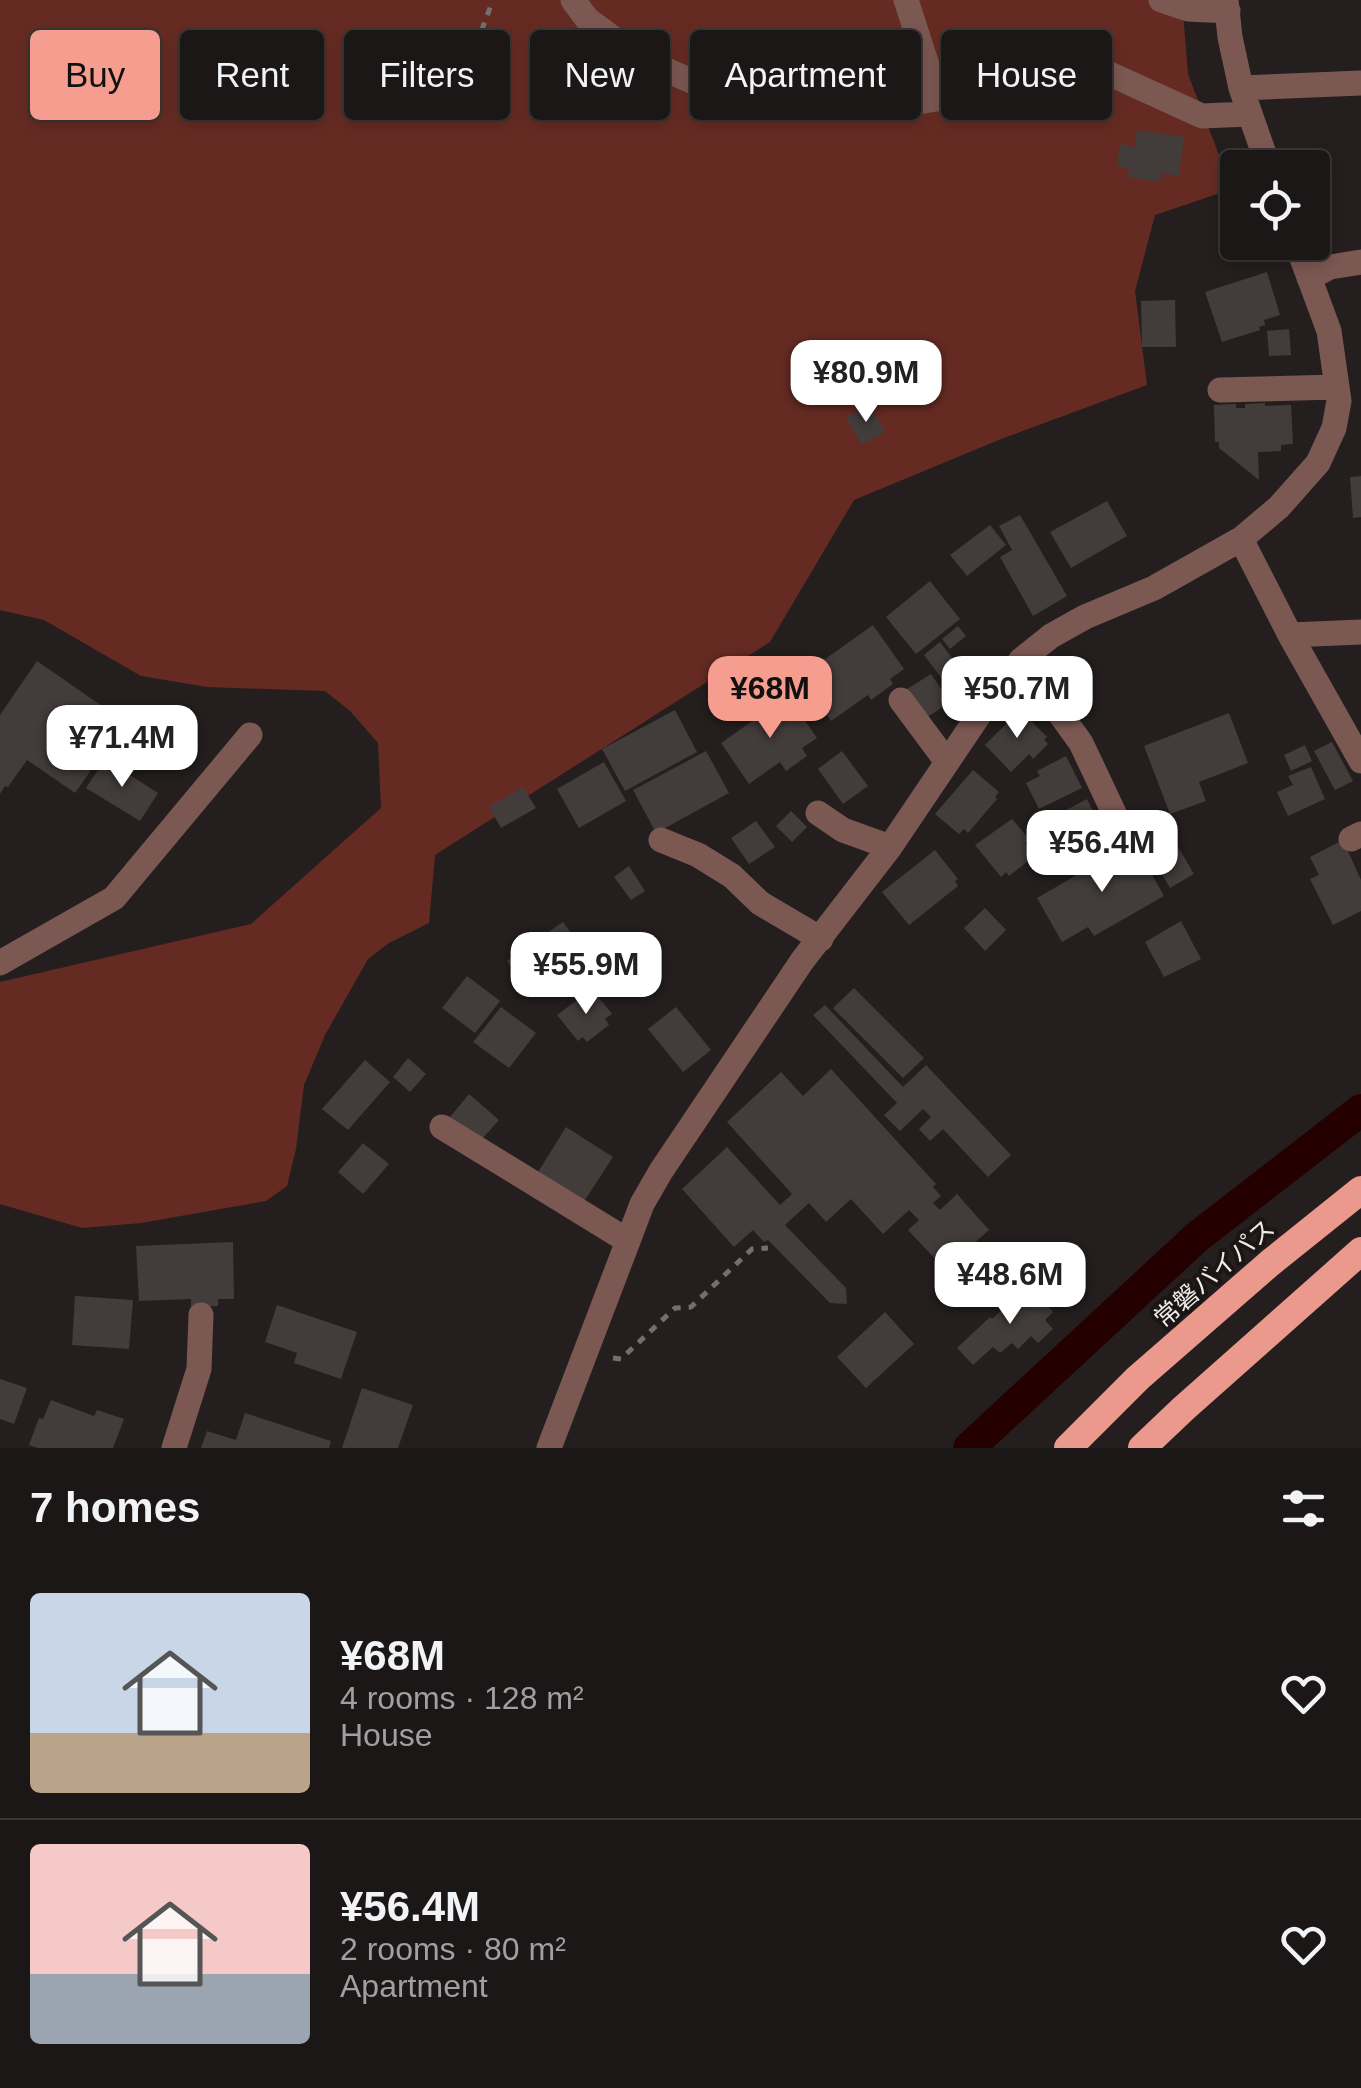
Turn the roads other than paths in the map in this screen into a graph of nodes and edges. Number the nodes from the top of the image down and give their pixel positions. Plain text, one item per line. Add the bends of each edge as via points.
1 (573, 0) edge
2 (906, 0) edge
3 (1161, 0) edge
4 (1227, 6) edge
5 (1361, 83) edge
6 (1240, 88) junction
7 (938, 99) junction
8 (1249, 114) junction
9 (1262, 150) edge
10 (1302, 260) edge
11 (1361, 262) edge
12 (1309, 278) junction
13 (1220, 390) dead end
14 (1346, 396) edge
15 (1240, 539) junction
16 (1361, 632) edge
17 (1290, 635) junction
18 (1021, 660) junction
19 (901, 700) dead end
20 (250, 734) dead end
21 (1361, 761) edge
22 (948, 762) junction
23 (1114, 813) dead end
24 (818, 814) dead end
25 (660, 840) dead end
26 (890, 848) junction
27 (820, 938) junction
28 (0, 963) edge
29 (442, 1127) dead end
30 (1361, 1190) edge
31 (628, 1241) junction
32 (1361, 1251) edge
33 (202, 1315) dead end
34 (174, 1448) edge
35 (549, 1448) edge
36 (1068, 1448) edge
37 (1142, 1448) edge

1 - 7 street via 587,20 621,44 724,94 785,106
2 - 7 street
3 - 4 street via 1188,9
4 - 6 street
5 - 6 street
6 - 8 street
7 - 8 street via 1078,68 1110,74 1202,116
8 - 9 street
10 - 12 street
11 - 12 street
12 - 14 street
13 - 14 street
14 - 15 street via 1318,462 1280,507
15 - 17 street
15 - 18 street via 1154,588 1085,617
16 - 17 street
17 - 21 street
18 - 22 street
18 - 23 street via 1081,743
19 - 22 street
20 - 28 street via 114,898
22 - 26 street
24 - 26 street
25 - 27 street via 698,854
26 - 27 street
27 - 31 street via 660,1171
29 - 31 street
30 - 36 highway, 常磐バイパス via 1138,1378
31 - 35 street
32 - 37 highway
33 - 34 street via 199,1369

